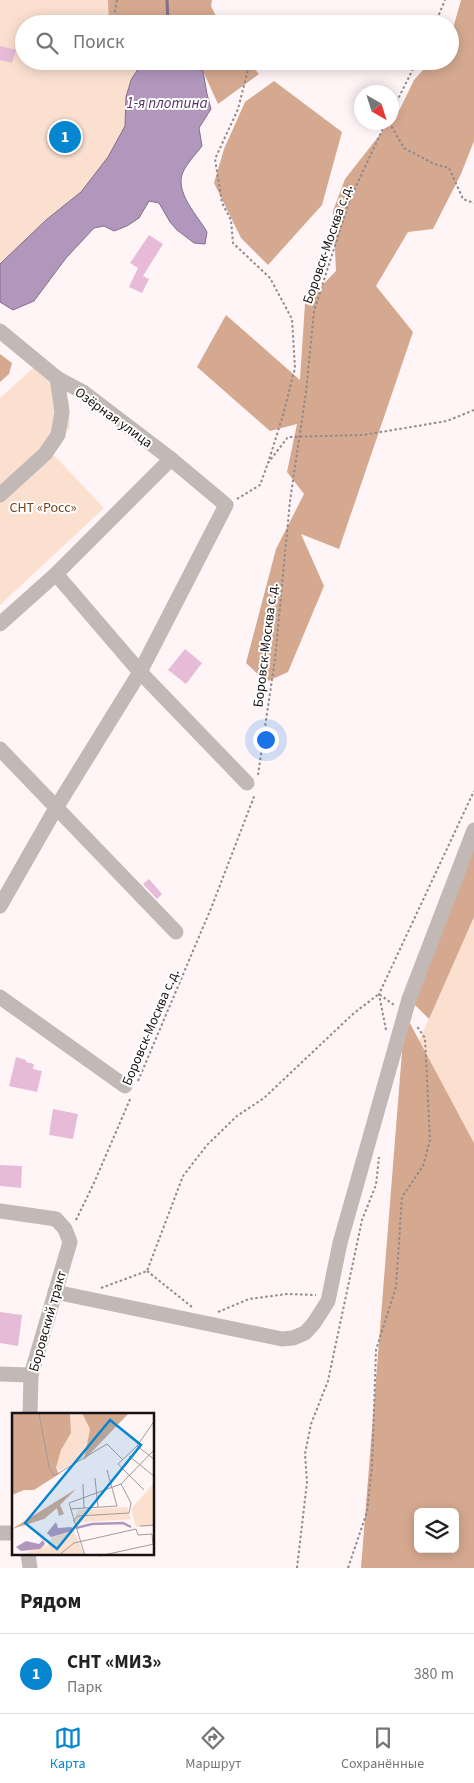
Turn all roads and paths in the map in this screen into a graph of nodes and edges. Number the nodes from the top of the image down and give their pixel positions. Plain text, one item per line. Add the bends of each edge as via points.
1 (117, 0) edge
2 (445, 0) edge
3 (116, 15) edge
4 (439, 15) edge
5 (248, 70) edge
6 (412, 70) edge
7 (399, 97) edge
8 (383, 130) edge
9 (392, 130) edge
10 (474, 203) edge
11 (0, 331) edge
12 (57, 378) junction
13 (474, 410) edge
14 (171, 459) junction
15 (268, 463) junction
16 (0, 495) edge
17 (226, 505) junction
18 (56, 574) junction
19 (0, 624) edge
20 (140, 672) junction
21 (0, 749) edge
22 (254, 784) junction
23 (56, 808) junction
24 (474, 830) edge
25 (0, 906) edge
26 (176, 932) dead end
27 (0, 997) edge
28 (404, 1014) junction
29 (132, 1087) junction
30 (376, 1186) dead end
31 (0, 1211) edge
32 (67, 1232) junction
33 (147, 1271) junction
34 (98, 1289) dead end
35 (55, 1292) junction
36 (329, 1294) junction
37 (194, 1307) dead end
38 (215, 1313) dead end
39 (0, 1374) edge
40 (30, 1375) junction
41 (30, 1413) edge
42 (297, 1568) edge
43 (348, 1568) edge

1 - 3 path
2 - 4 path
5 - 15 path via 238,109 215,158 222,203 231,220 233,243 270,278 292,319 295,368
6 - 7 path
8 - 22 path, Боровск-Москва с.д. via 350,199 314,311 290,501 275,659
9 - 10 path via 404,148 434,164 450,168 463,199
11 - 12 street, Озёрная улица
12 - 14 street, Озёрная улица via 83,392
12 - 16 street via 62,412 58,435 45,454
13 - 15 path via 446,422 363,435 288,437
14 - 17 street, Озёрная улица
14 - 18 street
15 - 17 path via 260,485
17 - 20 street
18 - 19 street
18 - 20 street
20 - 22 street
20 - 23 street
21 - 23 street
22 - 29 path, Боровск-Москва с.д. via 255,799 212,906
23 - 25 street
23 - 26 street
24 - 28 street
27 - 29 street
28 - 33 path via 379,994 207,1145 183,1176
28 - 36 street via 340,1243
28 - 43 path via 425,1038 430,1140 423,1166 402,1197 396,1286 376,1350 367,1512
29 - 32 path, Боровск-Москва с.д. via 94,1183
30 - 42 path via 362,1220 328,1381 311,1424 305,1454 307,1482
31 - 32 street via 56,1220
32 - 35 street, Боровский тракт via 70,1242
33 - 34 path
33 - 37 path
35 - 36 street via 282,1339 305,1333 328,1301
35 - 40 street, Боровский тракт
36 - 38 path via 288,1294 249,1299
39 - 40 street
40 - 41 street, Боровский тракт

